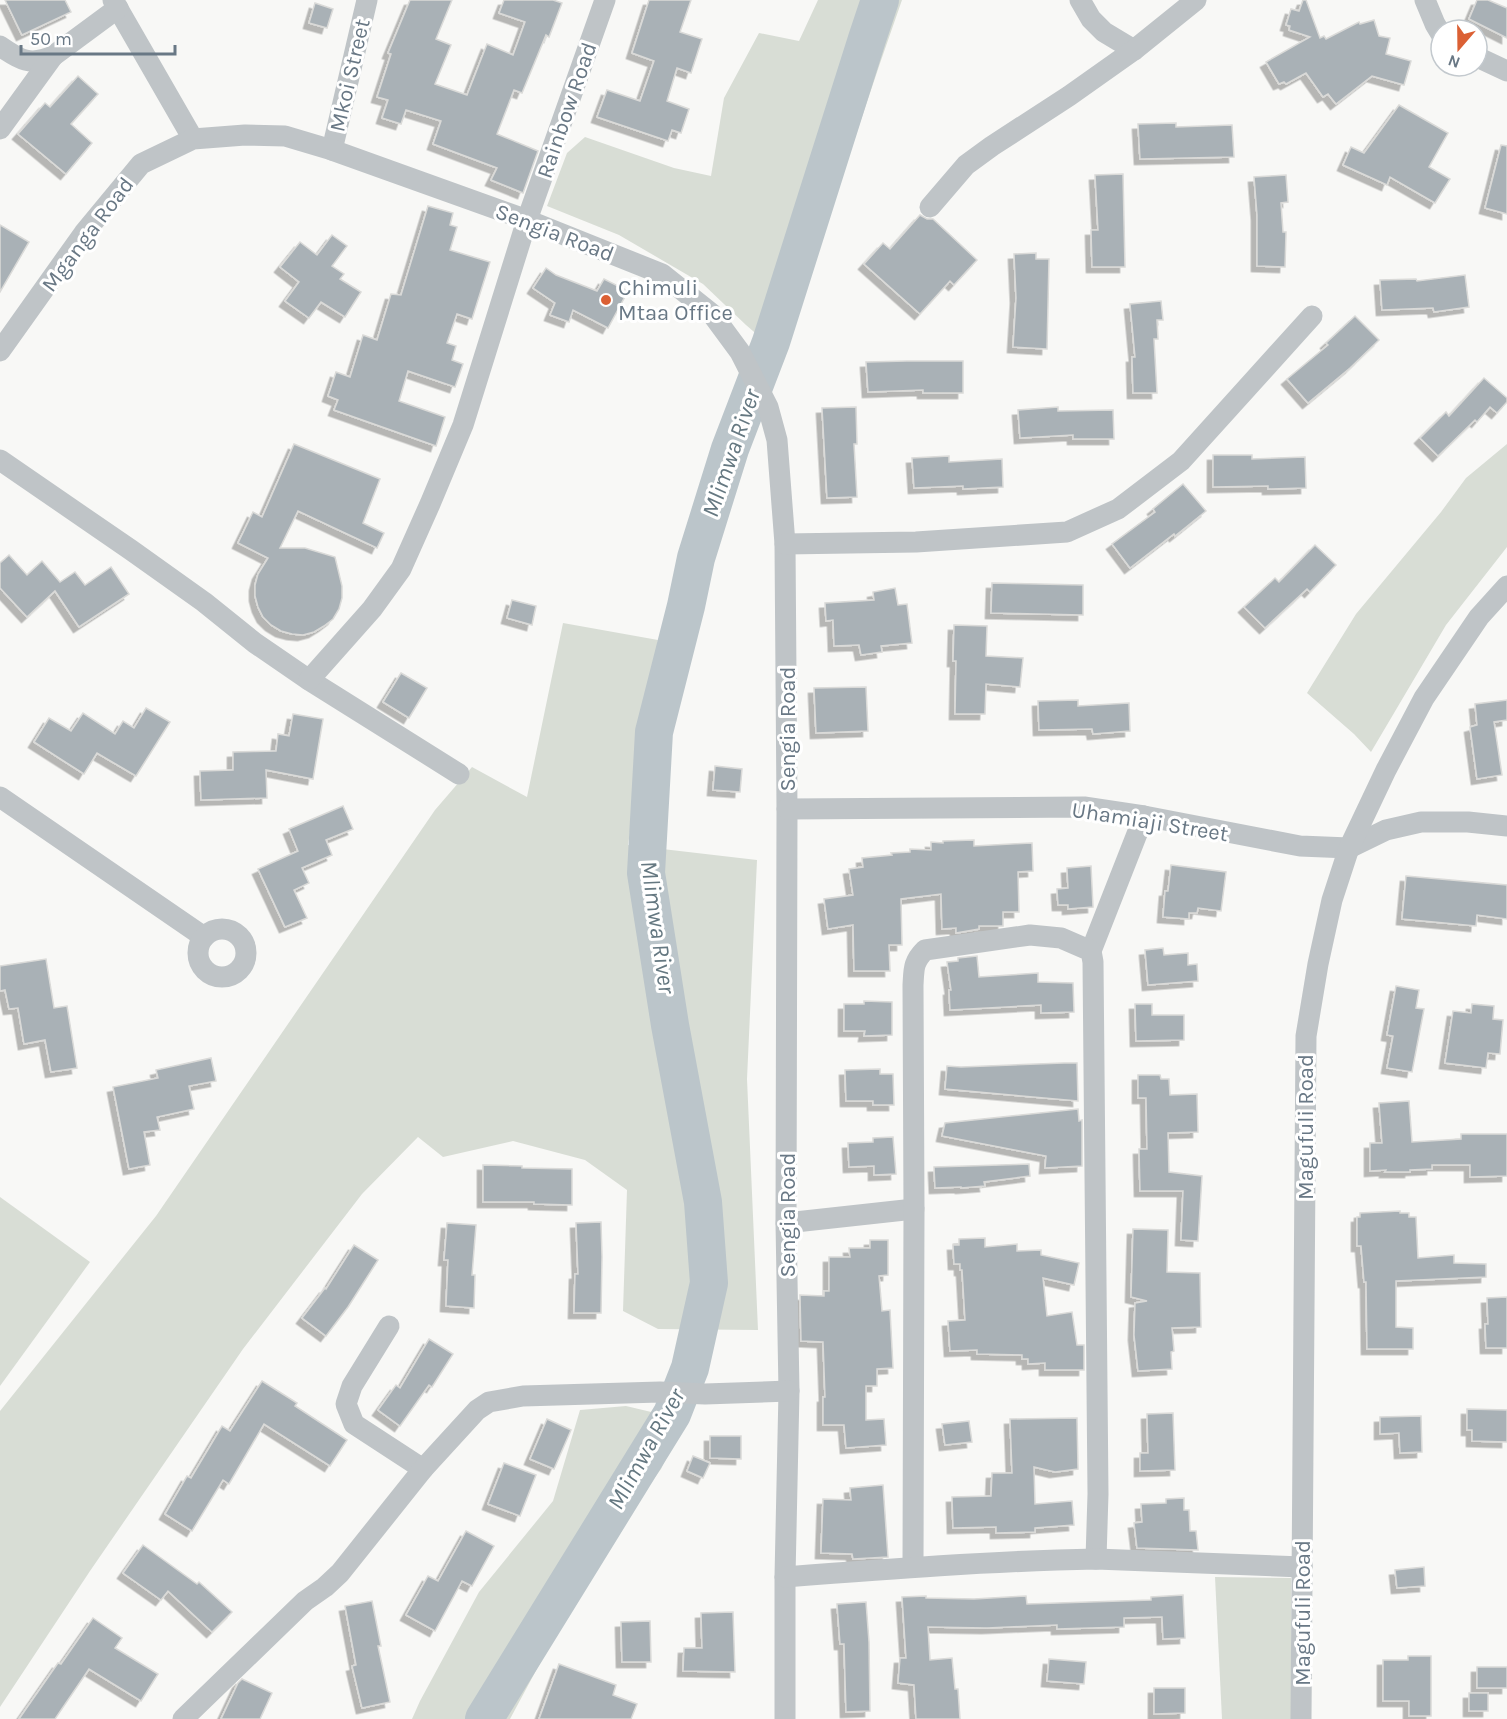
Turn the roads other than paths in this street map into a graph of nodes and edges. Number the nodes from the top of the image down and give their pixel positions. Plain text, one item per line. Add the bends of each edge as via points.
1 (367, 0) edge
2 (605, 0) edge
3 (1080, 0) edge
4 (1196, 0) edge
5 (1425, 0) edge
6 (115, 4) edge
7 (1432, 18) edge
8 (0, 46) edge
9 (1134, 50) junction
10 (53, 56) junction
11 (1489, 63) edge
12 (1507, 71) edge
13 (0, 129) edge
14 (193, 139) junction
15 (332, 150) junction
16 (930, 207) dead end
17 (527, 220) junction
18 (1312, 316) dead end
19 (0, 351) edge
20 (0, 460) edge
21 (785, 544) junction
22 (1507, 586) edge
23 (309, 680) junction
24 (459, 774) dead end
25 (0, 797) edge
26 (787, 809) junction
27 (1144, 816) junction
28 (1507, 826) edge
29 (1349, 848) junction
30 (204, 937) dead end
31 (1091, 951) junction
32 (914, 1209) junction
33 (786, 1223) junction
34 (388, 1326) dead end
35 (789, 1391) junction
36 (423, 1469) junction
37 (1096, 1559) junction
38 (913, 1567) junction
39 (1302, 1567) junction
40 (785, 1577) junction
41 (183, 1719) edge
42 (785, 1719) edge
43 (1301, 1719) edge

1 - 15 street, Mkoi Street
2 - 17 street, Rainbow Road
3 - 9 street via 1104,32
4 - 9 street
5 - 7 street
6 - 10 street
6 - 14 street
8 - 10 street via 17,58 30,61
9 - 16 street via 966,165
10 - 13 street
11 - 12 street
14 - 15 street, Sengia Road via 285,136
14 - 19 street, Mganga Road via 141,164 84,233
15 - 17 street, Sengia Road
17 - 21 street, Sengia Road via 662,274 712,315 740,352 768,407 777,440
17 - 23 street, Rainbow Road via 463,425 401,569 372,609
18 - 21 street via 1181,461 1118,509 1067,532 916,542
20 - 23 street
21 - 26 street, Sengia Road
22 - 29 street, Magufuli Road via 1479,617 1424,698
23 - 24 street
25 - 30 street
26 - 27 street, Uhamiaji Street via 1084,807
26 - 33 street, Sengia Road
27 - 29 street, Uhamiaji Street via 1300,846
27 - 31 street
28 - 29 street, Uhamiaji Street via 1421,822 1386,830
29 - 39 street, Magufuli Road via 1317,964 1306,1036
31 - 32 street via 1061,938 1030,935 925,950 917,958 913,986
31 - 37 street
32 - 33 street
32 - 38 street
33 - 35 street, Sengia Road
34 - 36 street via 352,1386 346,1404 354,1424
35 - 36 street via 523,1396 489,1402
35 - 40 street, Sengia Road
36 - 41 street via 340,1573 305,1600
37 - 38 street
37 - 39 street
38 - 40 street
39 - 43 street, Magufuli Road
40 - 42 street, Sengia Road

